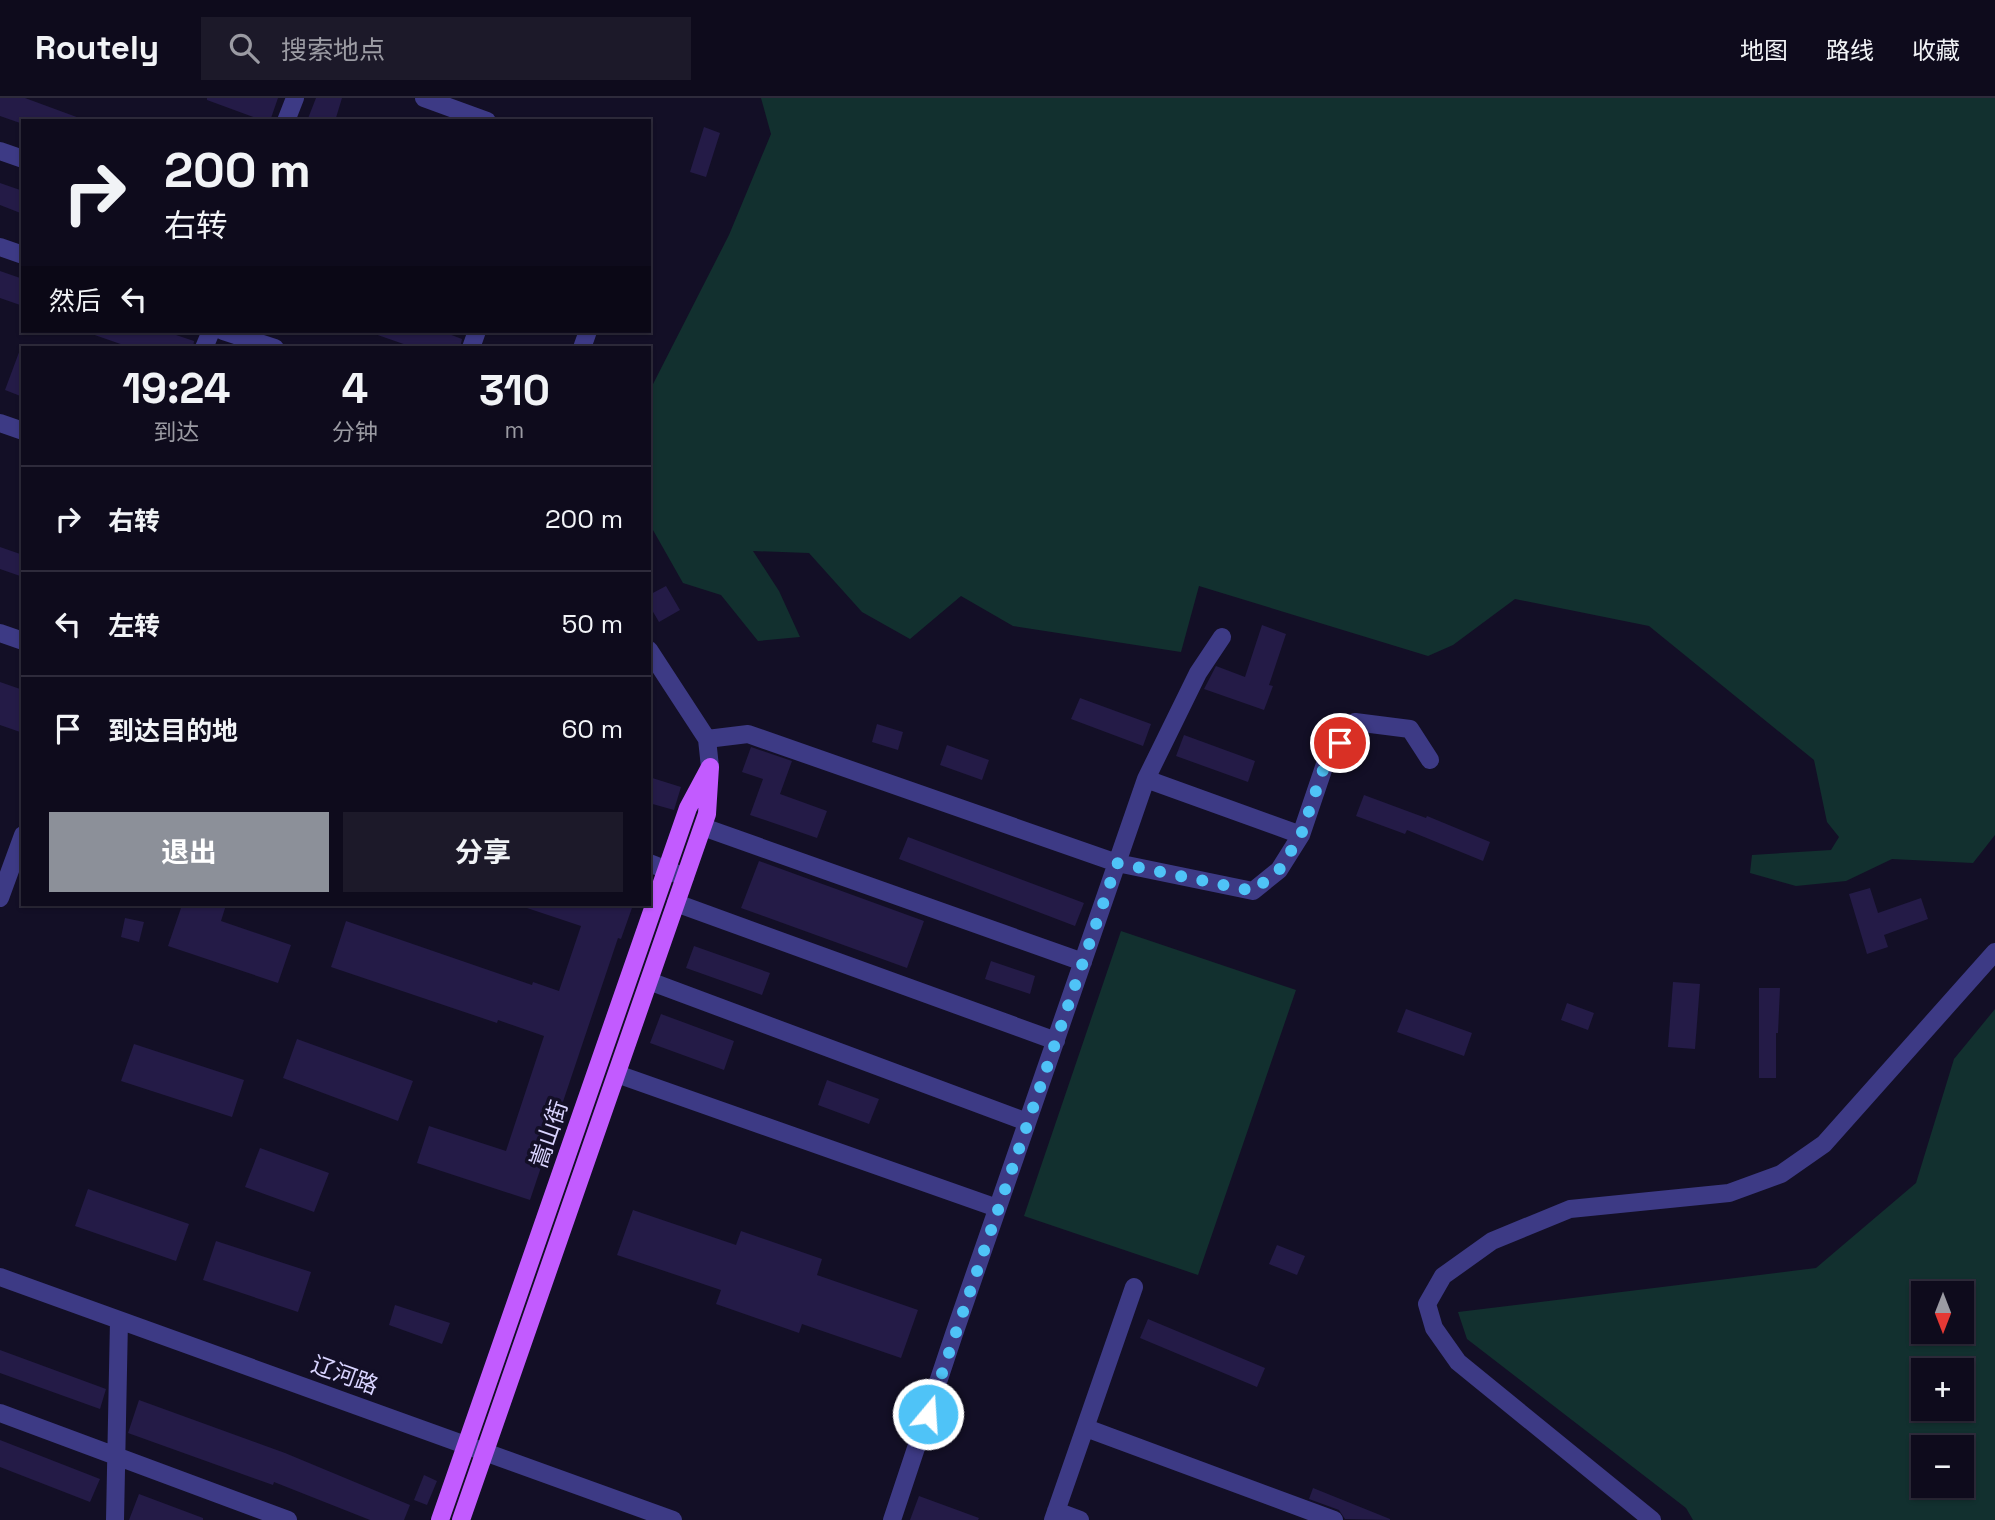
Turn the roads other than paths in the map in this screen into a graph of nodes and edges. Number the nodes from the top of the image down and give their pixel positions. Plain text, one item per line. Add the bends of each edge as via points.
1 (295, 98) edge
2 (424, 98) edge
3 (287, 119) edge
4 (482, 119) edge
5 (0, 150) edge
6 (21, 158) edge
7 (0, 247) edge
8 (21, 254) edge
9 (229, 333) edge
10 (269, 346) edge
11 (0, 423) edge
12 (21, 430) edge
13 (0, 633) edge
14 (1222, 637) dead end
15 (21, 640) edge
16 (651, 653) edge
17 (707, 739) junction
18 (1430, 760) dead end
19 (710, 767) junction
20 (1146, 779) junction
21 (703, 827) junction
22 (1301, 835) junction
23 (21, 840) edge
24 (1117, 863) junction
25 (651, 864) edge
26 (667, 869) junction
27 (685, 877) junction
28 (0, 898) edge
29 (676, 903) junction
30 (1995, 952) edge
31 (1083, 962) junction
32 (649, 981) junction
33 (1056, 1041) junction
34 (617, 1074) junction
35 (1027, 1122) junction
36 (998, 1208) junction
37 (0, 1277) edge
38 (1134, 1287) dead end
39 (119, 1320) junction
40 (0, 1413) edge
41 (1086, 1428) junction
42 (467, 1444) junction
43 (485, 1451) junction
44 (117, 1457) junction
45 (1054, 1516) edge
46 (667, 1519) edge
47 (115, 1520) edge
48 (288, 1520) edge
49 (440, 1520) edge
50 (461, 1520) edge
51 (892, 1520) edge
52 (1080, 1520) edge
53 (1334, 1520) edge
54 (1652, 1520) edge

1 - 3 street
2 - 4 street
5 - 6 street
7 - 8 street
9 - 10 street
11 - 12 street
13 - 15 street
14 - 20 street via 1198,673
16 - 17 street
17 - 19 street, 嵩山街
17 - 24 street via 748,734
18 - 22 street via 1410,729 1355,722 1325,764
19 - 21 main road, 嵩山街
19 - 26 main road, 嵩山街 via 688,808
20 - 22 street
20 - 24 street
21 - 27 main road, 嵩山街
21 - 31 street
22 - 24 street via 1279,870 1253,891
23 - 28 street
24 - 31 street
25 - 26 street
26 - 27 street
26 - 42 main road, 嵩山街
27 - 29 main road, 嵩山街
29 - 32 main road, 嵩山街
29 - 33 street
30 - 54 street via 1824,1144 1781,1174 1729,1193 1570,1209 1492,1241 1443,1276 1427,1304 1434,1328 1458,1362
31 - 33 street
32 - 34 main road, 嵩山街
32 - 35 street
33 - 35 street
34 - 36 street
34 - 43 main road, 嵩山街
35 - 36 street
36 - 51 street
37 - 39 street, 辽河路
38 - 41 street
39 - 42 street, 辽河路
39 - 44 street
40 - 44 street
41 - 45 street
41 - 53 street
42 - 43 street, 辽河路
42 - 49 main road, 嵩山街
43 - 46 street, 辽河路
43 - 50 main road, 嵩山街
44 - 47 street
44 - 48 street
45 - 52 street

